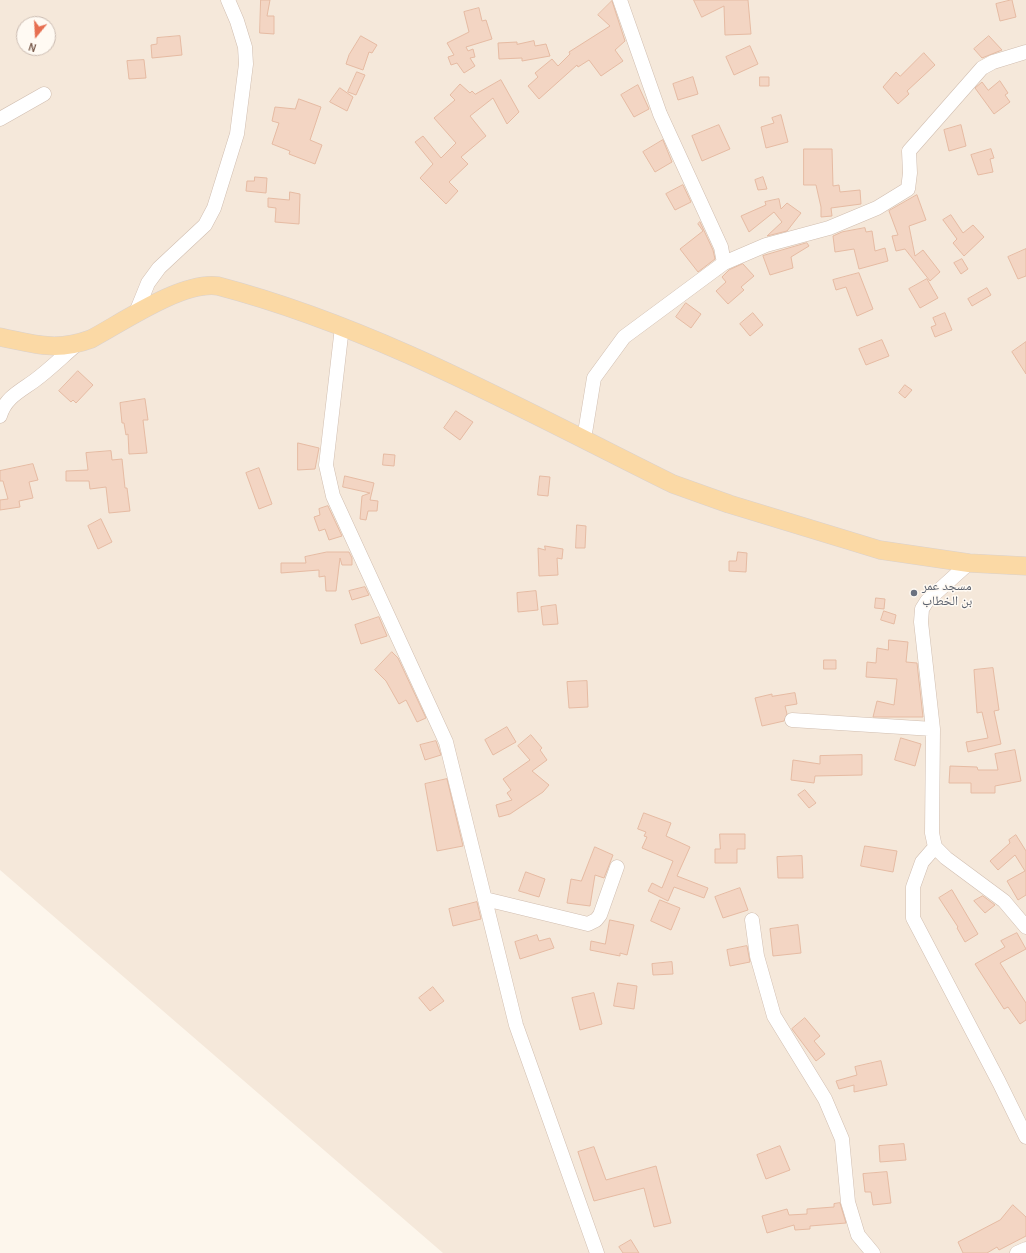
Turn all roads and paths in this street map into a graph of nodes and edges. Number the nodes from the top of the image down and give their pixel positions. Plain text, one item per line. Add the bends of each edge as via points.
1 (228, 0) edge
2 (620, 0) edge
3 (1026, 52) edge
4 (44, 94) dead end
5 (0, 119) edge
6 (724, 263) junction
7 (135, 315) junction
8 (342, 327) junction
9 (0, 337) edge
10 (76, 344) junction
11 (0, 416) edge
12 (584, 439) junction
13 (969, 563) junction
14 (1026, 566) edge
15 (792, 720) dead end
16 (933, 729) junction
17 (935, 847) junction
18 (617, 867) dead end
19 (485, 899) junction
20 (752, 920) dead end
21 (1026, 927) edge
22 (1026, 1137) edge
23 (1026, 1249) edge
24 (597, 1253) edge
25 (872, 1253) edge
26 (1017, 1253) edge

1 - 7 street via 237,21 246,64 237,134 214,208 205,225 159,268 148,283
2 - 6 street via 660,114 721,247
3 - 6 street via 982,68 909,152 908,190 877,208 829,228 766,245
4 - 5 street
6 - 12 street via 624,337 594,378
7 - 8 main road via 183,291 209,285 231,289
7 - 10 main road via 91,339
8 - 12 main road via 432,365
8 - 19 street via 326,466 333,496 446,742
9 - 10 main road via 45,346 64,347
10 - 11 street via 34,381 10,398
12 - 13 main road via 673,484 729,504 880,550
13 - 14 main road
13 - 16 street via 927,601 922,609 921,622
15 - 16 street
16 - 17 street via 932,833
17 - 21 street via 1004,901
17 - 22 street via 922,862 914,887 913,918
18 - 19 street via 600,915 588,924
19 - 24 street via 516,1025
20 - 25 street via 757,956 774,1016 826,1099 842,1139 848,1202 858,1234
23 - 26 street

